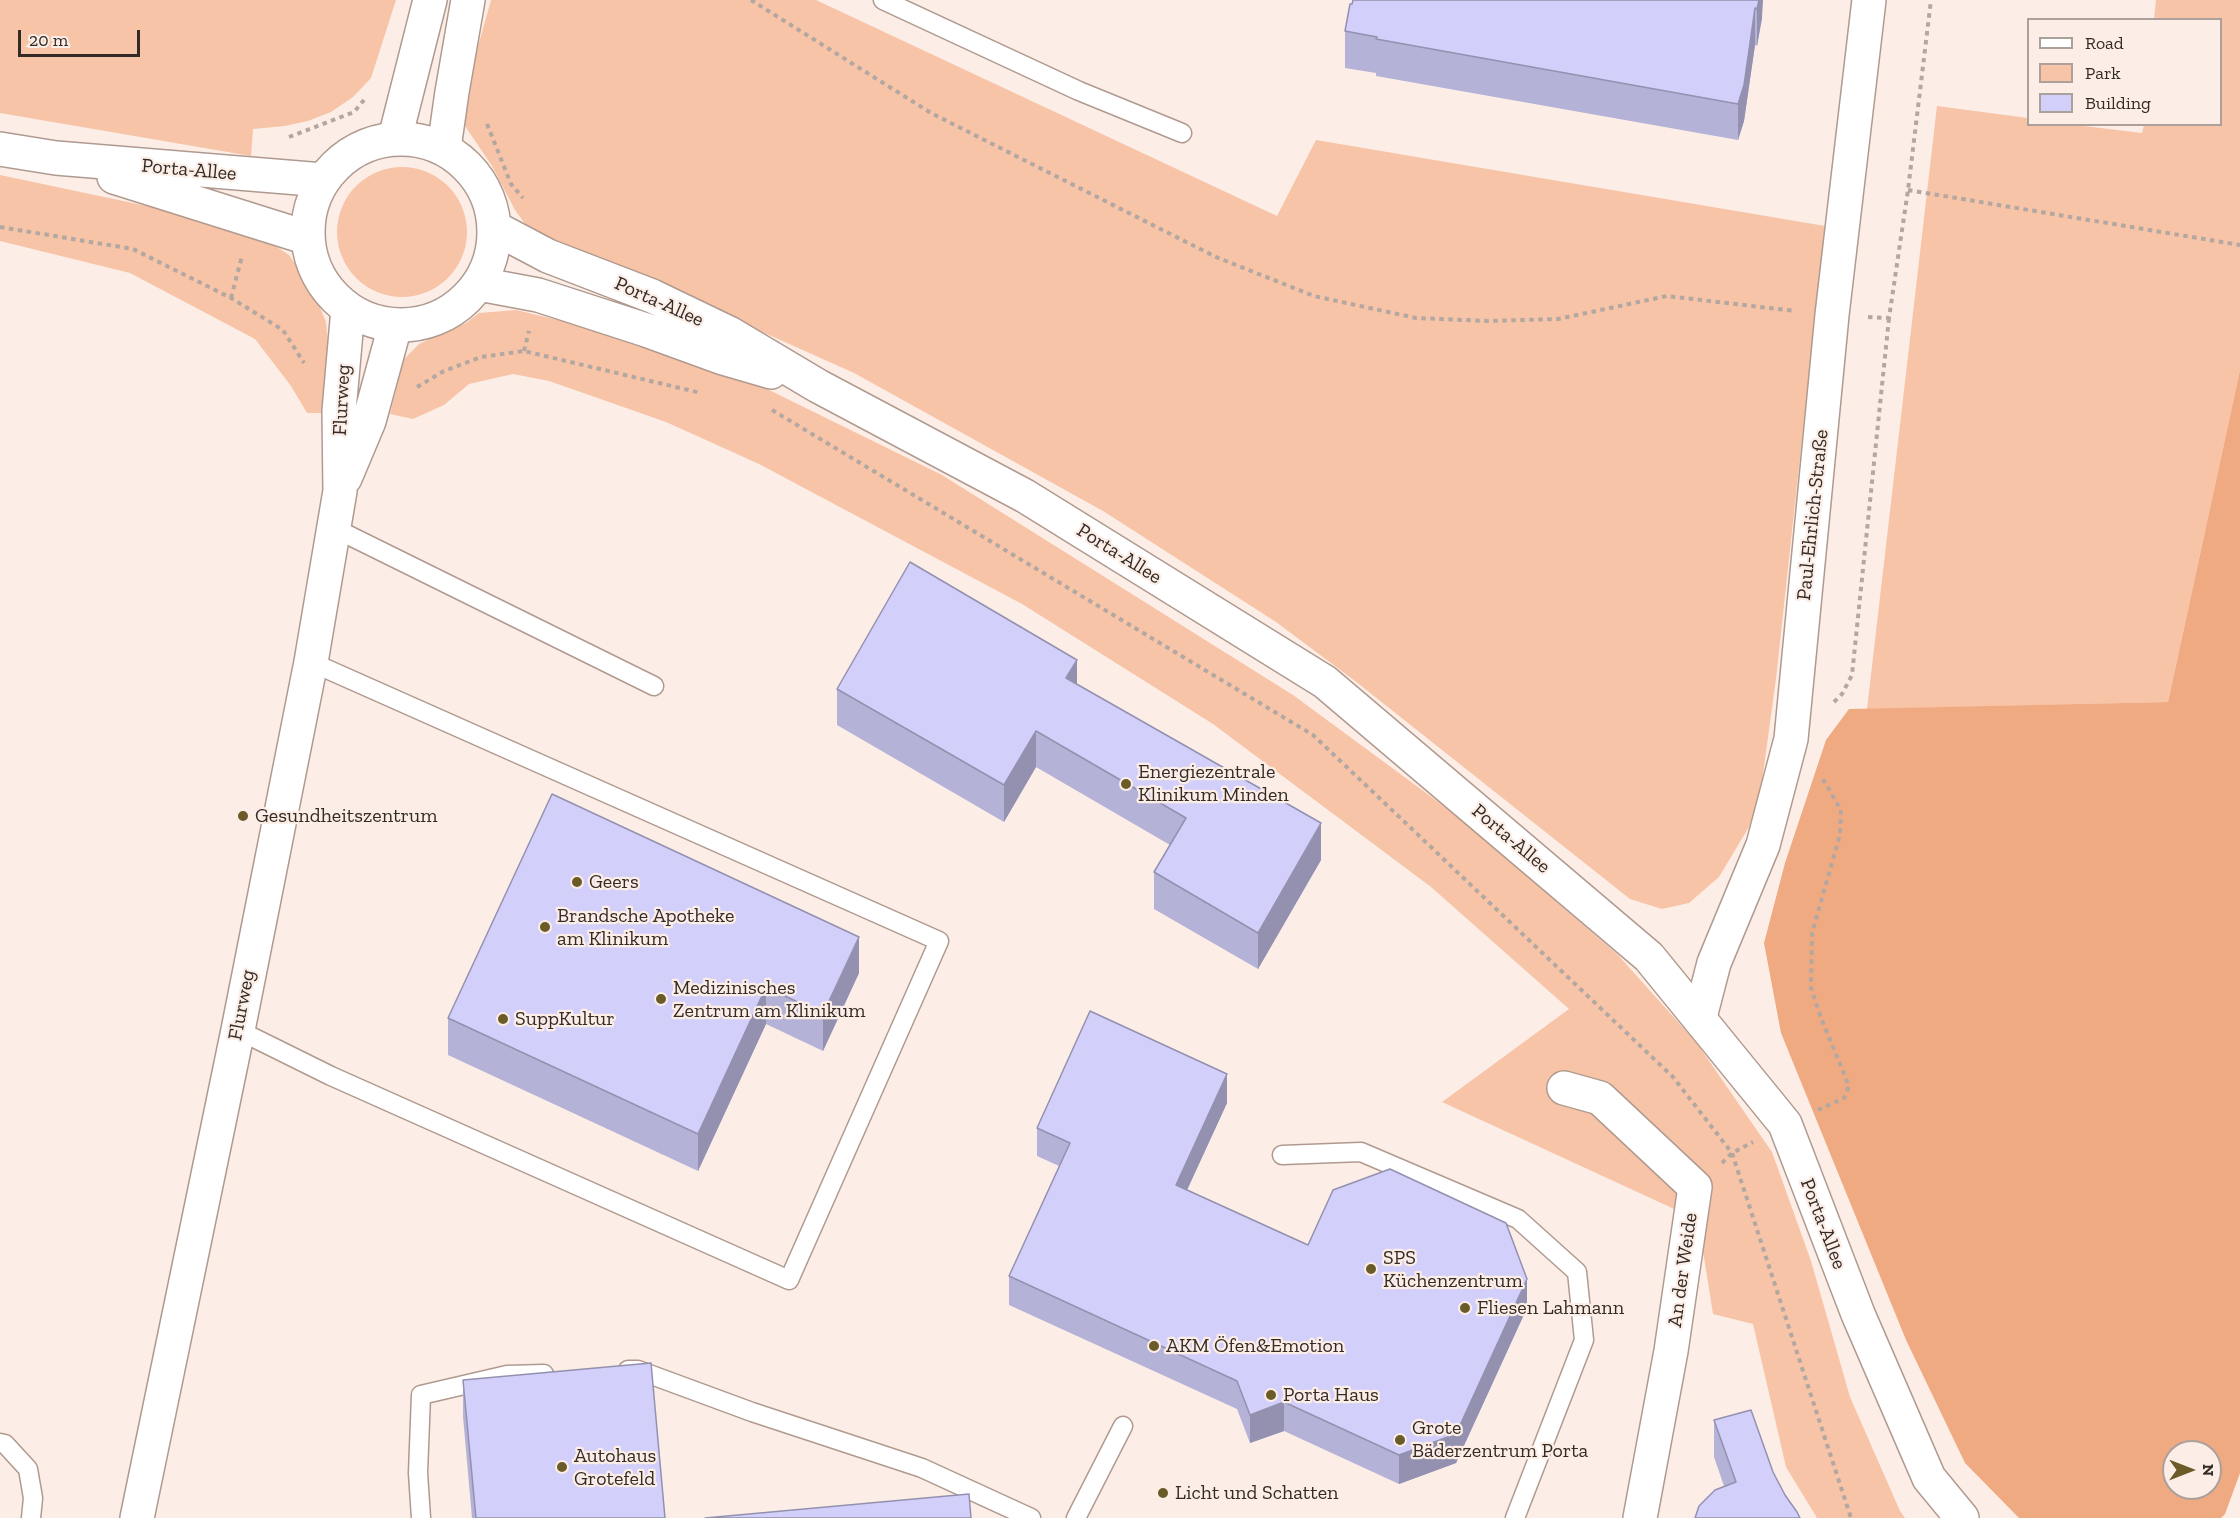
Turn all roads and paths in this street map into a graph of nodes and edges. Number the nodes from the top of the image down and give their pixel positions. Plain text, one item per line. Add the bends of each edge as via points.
1 (430, 0) edge
2 (468, 0) edge
3 (751, 0) edge
4 (883, 0) edge
5 (1869, 0) edge
6 (1931, 0) edge
7 (485, 119) dead end
8 (1182, 133) dead end
9 (394, 138) junction
10 (444, 148) junction
11 (0, 149) edge
12 (56, 158) junction
13 (323, 180) junction
14 (1908, 190) junction
15 (526, 202) dead end
16 (0, 227) edge
17 (495, 228) junction
18 (308, 238) junction
19 (2240, 244) edge
20 (479, 284) junction
21 (538, 295) junction
22 (348, 309) junction
23 (1832, 315) junction
24 (1888, 318) junction
25 (394, 326) junction
26 (524, 351) junction
27 (343, 374) junction
28 (380, 381) junction
29 (818, 386) junction
30 (703, 393) dead end
31 (770, 409) dead end
32 (340, 491) junction
33 (334, 528) junction
34 (311, 662) junction
35 (654, 686) dead end
36 (1829, 706) dead end
37 (1817, 770) dead end
38 (1700, 1017) junction
39 (238, 1030) junction
40 (1564, 1088) dead end
41 (1785, 1124) junction
42 (1732, 1154) junction
43 (1282, 1155) dead end
44 (1695, 1187) junction
45 (615, 1371) edge
46 (567, 1373) edge
47 (1123, 1426) dead end
48 (0, 1443) edge
49 (31, 1518) edge
50 (136, 1518) edge
51 (421, 1518) edge
52 (1031, 1518) edge
53 (1076, 1518) edge
54 (1515, 1518) edge
55 (1640, 1518) edge
56 (1851, 1518) edge
57 (1962, 1518) edge

1 - 9 street
2 - 10 street
3 - 23 path via 931,113 1216,257 1314,296 1416,318 1488,321 1558,319 1667,296
4 - 8 lane via 1079,91
5 - 23 street, Paul-Ehrlich-Straße
6 - 14 path
7 - 15 path via 511,184
9 - 10 street
9 - 13 street via 367,145 342,159
10 - 17 street via 465,162 480,181 491,204
11 - 12 street, Porta-Allee
12 - 13 street, Porta-Allee
12 - 18 street, Porta-Allee
13 - 18 street via 314,198
14 - 19 path
14 - 24 path
16 - 27 path via 133,249 231,298 283,330 311,374
17 - 20 street via 492,257
17 - 29 street, Porta-Allee via 729,333
18 - 22 street via 314,266 328,290
20 - 21 street, Porta-Allee
20 - 25 street via 463,303 443,316 420,324
21 - 26 path
21 - 29 street, Porta-Allee
22 - 25 street via 370,321
22 - 27 street, Flurweg
23 - 24 path
23 - 38 street, Paul-Ehrlich-Straße via 1791,739 1763,845 1714,963
24 - 36 path via 1852,675 1842,694
25 - 28 street, Flurweg
26 - 28 path via 481,357 444,371 406,393
26 - 30 path
27 - 32 street, Flurweg via 339,411
28 - 32 street, Flurweg via 369,422
29 - 38 street, Porta-Allee via 1025,496 1325,682 1649,957
31 - 42 path via 1313,735 1673,1077
32 - 33 street, Flurweg
33 - 34 street, Flurweg
33 - 35 lane
34 - 39 street, Flurweg
34 - 39 lane via 939,941 789,1280 331,1076
37 - 41 path via 1841,810 1840,835 1812,933 1811,988 1849,1086 1844,1098
38 - 41 street, Porta-Allee
39 - 50 street, Flurweg
40 - 44 street, An der Weide via 1600,1098
41 - 42 path
41 - 57 street, Porta-Allee via 1858,1314 1929,1478
42 - 44 path
42 - 56 path
43 - 54 lane via 1361,1152 1518,1219 1577,1272 1584,1340
44 - 55 street, An der Weide via 1677,1317
45 - 52 lane via 638,1370 922,1468
46 - 51 lane via 507,1375 421,1395
47 - 53 lane
48 - 49 lane via 28,1469 33,1498

